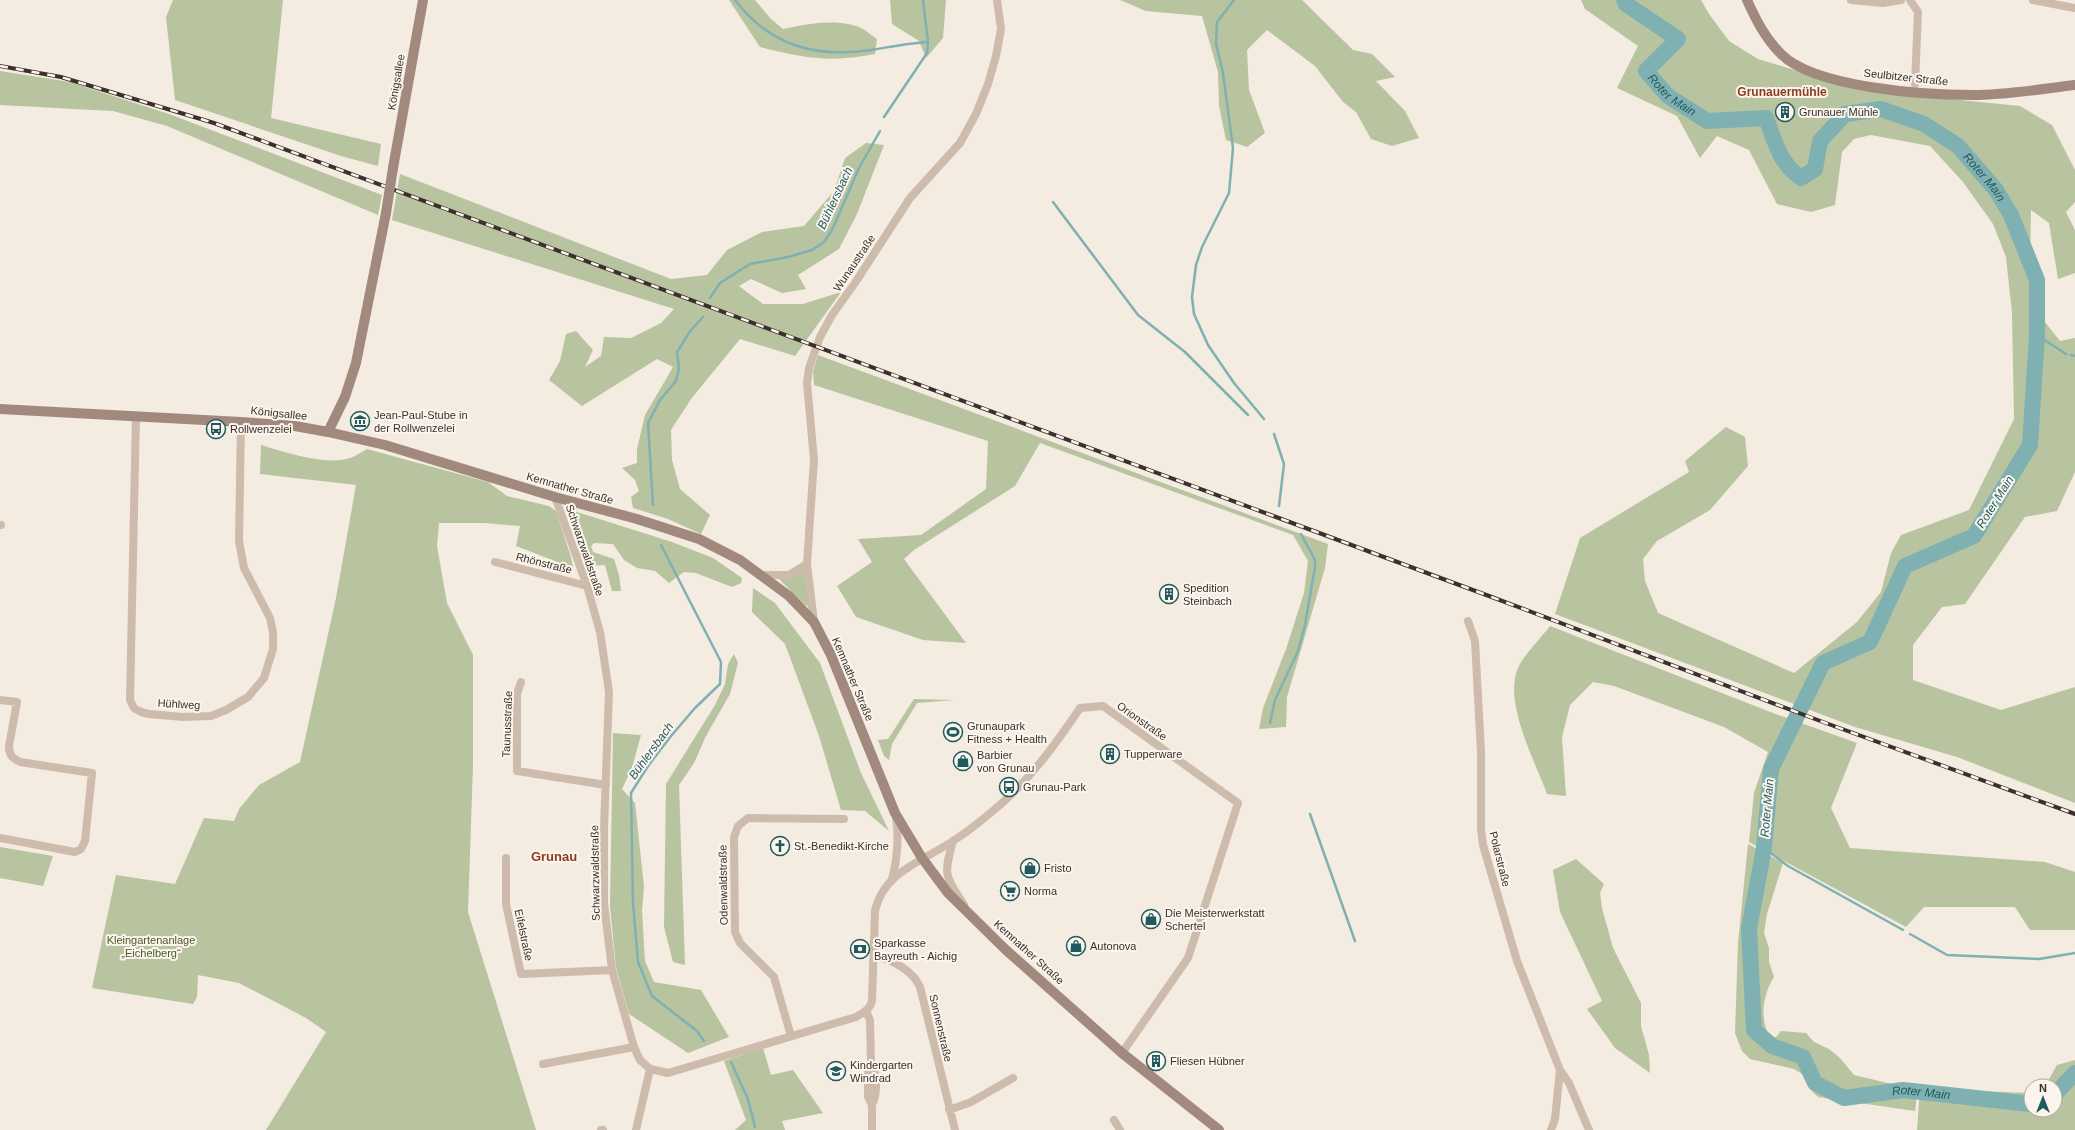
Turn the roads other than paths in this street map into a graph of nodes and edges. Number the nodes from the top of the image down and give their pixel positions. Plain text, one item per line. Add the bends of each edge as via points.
1 (422, 0) edge
2 (997, 0) edge
3 (1747, 0) edge
4 (1851, 0) edge
5 (1901, 0) edge
6 (1910, 0) edge
7 (2033, 0) edge
8 (2075, 8) edge
9 (1915, 84) dead end
10 (2075, 85) edge
11 (0, 409) edge
12 (136, 416) junction
13 (241, 422) junction
14 (328, 432) junction
15 (554, 497) junction
16 (496, 562) dead end
17 (807, 564) junction
18 (761, 575) junction
19 (587, 586) junction
20 (1468, 621) dead end
21 (814, 622) junction
22 (521, 682) dead end
23 (0, 700) edge
24 (606, 785) junction
25 (896, 813) junction
26 (844, 819) dead end
27 (0, 838) edge
28 (953, 841) junction
29 (506, 858) dead end
30 (922, 858) junction
31 (892, 879) junction
32 (970, 915) junction
33 (875, 956) junction
34 (612, 970) junction
35 (866, 1011) junction
36 (791, 1036) junction
37 (634, 1046) junction
38 (1122, 1053) junction
39 (543, 1064) dead end
40 (650, 1069) junction
41 (1560, 1070) junction
42 (1013, 1078) dead end
43 (949, 1110) junction
44 (1114, 1120) dead end
45 (636, 1130) edge
46 (872, 1130) edge
47 (955, 1130) edge
48 (1120, 1130) edge
49 (1219, 1130) edge
50 (1551, 1130) edge
51 (1589, 1130) edge

1 - 14 main road, Königsallee, bridge via 386,213 356,363 346,397
2 - 17 street, Wunaustraße via 1001,29 988,84 976,114 960,143 910,198 832,315 814,354 807,376 814,460
3 - 10 main road, Seulbitzer Straße via 1760,28 1781,54 1800,68 1850,83 1882,89 1973,95
4 - 5 street via 1883,4
6 - 9 street via 1918,12
7 - 8 street
11 - 12 main road, Königsallee
12 - 13 main road, Königsallee
12 - 13 street, Hühlweg via 130,700 134,708 141,712 183,717 211,716 248,697 264,678 273,649 270,618 244,568 239,541
13 - 14 main road, Königsallee via 295,426
14 - 15 main road, Kemnather Straße via 384,445
15 - 18 main road, Kemnather Straße via 699,539 740,560
15 - 19 street, Schwarzwaldstraße
16 - 19 street, Rhönstraße
17 - 18 street via 789,575
17 - 21 street, Wunaustraße
18 - 21 main road, Kemnather Straße via 789,596
19 - 24 street, Schwarzwaldstraße via 600,632 609,692
20 - 41 street, Polarstraße via 1475,640 1483,845 1517,961
21 - 25 main road, Kemnather Straße via 831,655
22 - 24 street, Taunusstraße via 517,694 517,771
23 - 27 street via 17,702 9,746 13,758 20,762 92,773 85,841 81,849 75,852
24 - 34 street, Schwarzwaldstraße via 604,904
25 - 30 main road, Kemnather Straße
25 - 31 street via 899,843
26 - 36 street, Odenwaldstraße via 748,818 738,826 734,837 735,932 740,943 774,977
28 - 30 street, Orionstraße
28 - 32 street via 946,864 947,878
28 - 38 street, Orionstraße via 995,809 1041,763 1080,708 1093,706 1102,706 1238,803 1188,958
29 - 34 street, Eifelstraße via 506,904 520,974
30 - 31 street, Orionstraße
30 - 32 main road, Kemnather Straße via 948,893
31 - 33 street via 878,898 875,911
32 - 38 main road, Kemnather Straße
33 - 35 street via 872,1004
33 - 43 street, Sonnenstraße via 889,961 916,978
34 - 37 street, Schwarzwaldstraße
35 - 36 street via 856,1017
35 - 46 street via 870,1020 871,1062 868,1069 868,1098 872,1105
36 - 40 street via 668,1073
37 - 39 street
37 - 40 street, Schwarzwaldstraße via 640,1060
38 - 49 main road, Kemnather Straße
40 - 45 street
41 - 50 street, Polarstraße via 1555,1119
41 - 51 street, Polarstraße via 1569,1083
42 - 43 street via 970,1102
43 - 47 street, Sonnenstraße
44 - 48 street

